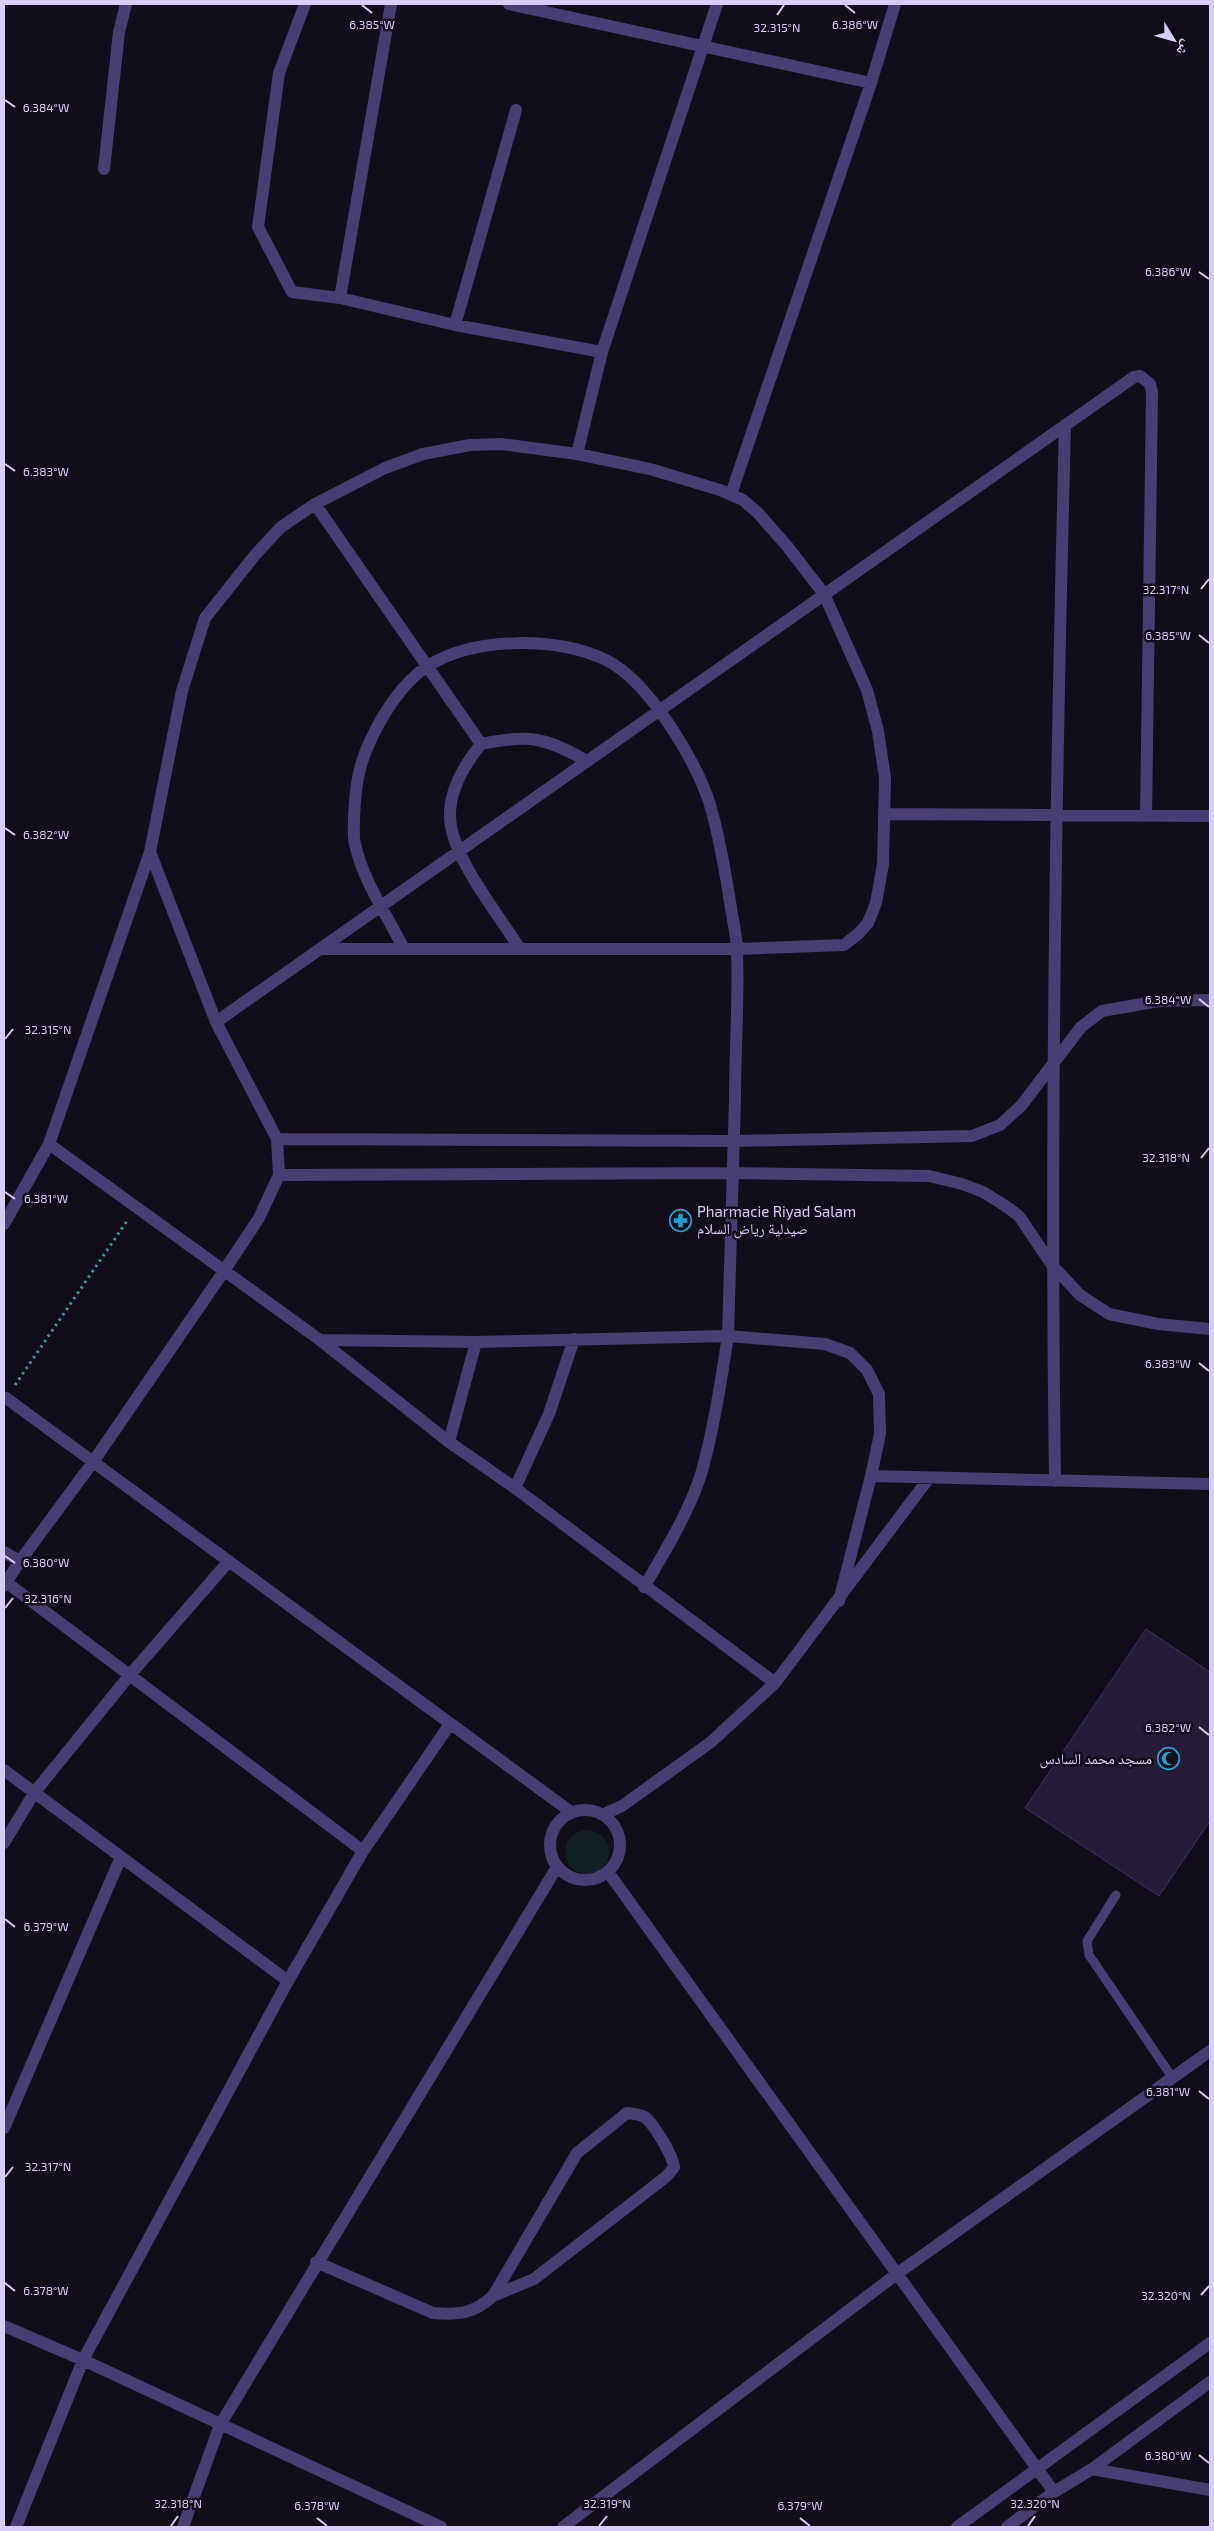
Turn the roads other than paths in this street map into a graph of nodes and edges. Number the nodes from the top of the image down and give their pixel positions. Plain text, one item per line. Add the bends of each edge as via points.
1 (126, 4) edge
2 (305, 4) edge
3 (391, 4) edge
4 (509, 4) edge
5 (717, 4) edge
6 (895, 4) edge
7 (549, 8) edge
8 (703, 46) junction
9 (871, 83) junction
10 (516, 110) dead end
11 (104, 169) dead end
12 (340, 298) junction
13 (455, 325) junction
14 (602, 352) junction
15 (1066, 425) junction
16 (577, 454) junction
17 (731, 494) junction
18 (316, 504) junction
19 (824, 594) junction
20 (428, 666) junction
21 (660, 710) junction
22 (481, 744) junction
23 (586, 761) junction
24 (886, 814) junction
25 (1055, 815) junction
26 (1146, 816) junction
27 (1210, 816) edge
28 (150, 852) junction
29 (458, 852) junction
30 (382, 905) junction
31 (320, 949) junction
32 (404, 949) junction
33 (520, 949) junction
34 (737, 949) junction
35 (1210, 1000) edge
36 (216, 1022) junction
37 (1052, 1065) junction
38 (277, 1139) junction
39 (734, 1140) junction
40 (49, 1144) junction
41 (733, 1173) junction
42 (280, 1174) junction
43 (4, 1224) edge
44 (1052, 1265) junction
45 (224, 1271) junction
46 (1210, 1329) edge
47 (728, 1336) junction
48 (574, 1339) junction
49 (320, 1340) junction
50 (476, 1342) junction
51 (6, 1398) road end
52 (449, 1442) junction
53 (93, 1462) junction
54 (871, 1476) junction
55 (929, 1478) junction
56 (1055, 1481) junction
57 (1210, 1484) edge
58 (515, 1488) junction
59 (4, 1552) edge
60 (20, 1561) junction
61 (229, 1562) junction
62 (5, 1584) edge
63 (644, 1586) junction
64 (839, 1601) junction
65 (129, 1676) junction
66 (775, 1683) junction
67 (450, 1724) junction
68 (4, 1770) edge
69 (34, 1792) junction
70 (571, 1812) junction
71 (604, 1814) junction
72 (4, 1844) edge
73 (363, 1852) junction
74 (121, 1857) junction
75 (557, 1867) junction
76 (608, 1872) junction
77 (1116, 1895) dead end
78 (288, 1981) junction
79 (1210, 2051) edge
80 (1172, 2078) junction
81 (4, 2128) edge
82 (316, 2262) junction
83 (898, 2273) junction
84 (493, 2296) junction
85 (4, 2326) edge
86 (1210, 2343) edge
87 (83, 2360) junction
88 (1210, 2382) edge
89 (220, 2425) junction
90 (1039, 2468) junction
91 (1092, 2469) junction
92 (1210, 2490) edge
93 (1054, 2492) junction
94 (16, 2527) edge
95 (183, 2527) edge
96 (441, 2527) edge
97 (563, 2527) edge
98 (957, 2527) edge
99 (1007, 2527) edge

1 - 11 street via 119,32
2 - 12 street via 279,73 258,227 292,292
3 - 12 street
4 - 7 street
5 - 8 street
6 - 9 street
7 - 8 street
8 - 9 street
8 - 14 street
9 - 17 street
10 - 13 street
12 - 13 street
13 - 14 street
14 - 16 street
15 - 19 street
15 - 25 street
15 - 26 street via 1134,377 1143,377 1150,384
16 - 17 street via 650,469
16 - 18 street via 501,444 451,448 385,468
17 - 19 street via 758,514 788,546
18 - 20 street
18 - 28 street via 281,527 205,618 182,691
19 - 21 street
19 - 24 street via 867,690 881,750
20 - 21 street via 455,654 503,644 530,642 558,646 606,660 621,669
20 - 22 street
20 - 30 street via 383,715 360,761 354,790 354,841 365,874
21 - 23 street
21 - 34 street via 705,791 724,860
22 - 23 street via 526,737 561,747
22 - 29 street via 456,783 452,801 450,818
23 - 29 street
24 - 25 street
24 - 34 street via 883,864 876,903 868,922 858,934 844,945
25 - 26 street
25 - 37 street
26 - 27 street
28 - 36 street
28 - 40 street
29 - 30 street
29 - 33 street
30 - 31 street
30 - 32 street
31 - 32 street
31 - 36 street
32 - 33 street
33 - 34 street
34 - 39 street
35 - 37 street via 1159,1001 1102,1010 1082,1027
36 - 38 street
37 - 39 street via 1007,1119 972,1136
37 - 44 street
38 - 39 street
38 - 42 street
39 - 41 street
40 - 43 street
40 - 45 street
41 - 42 street
41 - 44 street via 929,1176 962,1184 983,1192 1018,1216
41 - 47 street
42 - 45 street via 259,1218
44 - 46 street via 1080,1295 1109,1314 1158,1324
44 - 56 street
45 - 49 street
45 - 53 street
47 - 48 street
47 - 54 street via 825,1344 850,1353 867,1370 879,1394 880,1434
47 - 63 street via 701,1472 669,1545
48 - 50 street
48 - 58 street via 549,1414
49 - 50 street
49 - 52 street
50 - 52 street
51 - 53 street
52 - 58 street
53 - 60 street
53 - 61 street
54 - 55 street
54 - 64 street
55 - 56 street
55 - 64 street
56 - 57 street
58 - 63 street
59 - 60 street
60 - 62 street
61 - 65 street
61 - 67 street
62 - 65 street
63 - 66 street
64 - 66 street
65 - 69 street
65 - 73 street
66 - 71 street via 710,1742 622,1806
67 - 70 street
67 - 73 street
68 - 69 street
69 - 72 street
69 - 74 street
70 - 71 street via 588,1809
70 - 75 street via 555,1826 550,1836 550,1852
71 - 76 street via 614,1823 620,1842 617,1861
73 - 78 street
74 - 78 street
74 - 81 street
75 - 76 street via 576,1879 598,1878
75 - 82 street
76 - 83 street
77 - 80 lane via 1087,1941 1088,1954
78 - 87 street
79 - 80 street
80 - 83 street
82 - 84 street via 433,2313 468,2312 481,2307
82 - 89 street
83 - 90 street
83 - 97 street
84 - 84 street via 534,2279 667,2176 674,2167 673,2158 647,2118 627,2113 577,2153
85 - 87 street
86 - 90 street
87 - 89 street
87 - 94 street
88 - 91 street
89 - 95 street
89 - 96 street
90 - 93 street
90 - 98 street
91 - 92 street
91 - 93 street
93 - 99 street

